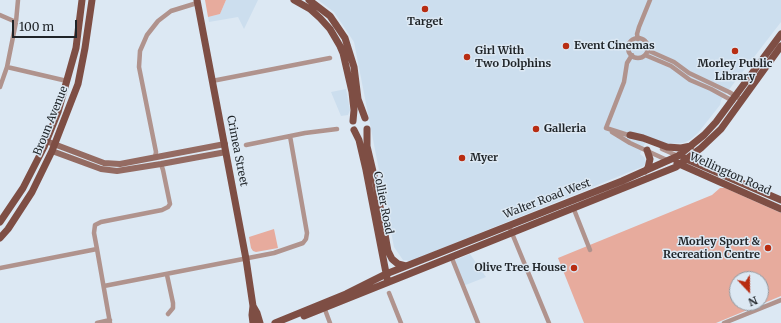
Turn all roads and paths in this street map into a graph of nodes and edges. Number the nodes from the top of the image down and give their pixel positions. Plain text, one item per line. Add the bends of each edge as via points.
1 (18, 0) edge
2 (82, 0) edge
3 (92, 0) edge
4 (309, 0) edge
5 (650, 0) edge
6 (296, 1) edge
7 (197, 2) edge
8 (0, 15) edge
9 (16, 22) junction
10 (781, 34) edge
11 (638, 39) junction
12 (781, 46) edge
13 (647, 50) junction
14 (632, 55) junction
15 (645, 55) junction
16 (330, 58) dead end
17 (6, 67) junction
18 (67, 81) junction
19 (212, 81) junction
20 (0, 85) edge
21 (737, 100) junction
22 (365, 118) junction
23 (353, 121) junction
24 (606, 128) junction
25 (337, 129) dead end
26 (367, 129) junction
27 (354, 130) junction
28 (290, 136) junction
29 (630, 136) junction
30 (45, 144) junction
31 (246, 145) dead end
32 (692, 146) junction
33 (53, 148) junction
34 (225, 148) junction
35 (701, 148) junction
36 (646, 150) junction
37 (678, 156) junction
38 (155, 157) junction
39 (686, 159) junction
40 (669, 161) junction
41 (161, 164) junction
42 (680, 164) junction
43 (703, 167) junction
44 (645, 172) junction
45 (781, 200) edge
46 (572, 205) junction
47 (781, 209) edge
48 (0, 222) edge
49 (510, 229) junction
50 (0, 238) edge
51 (96, 250) junction
52 (590, 250) dead end
53 (388, 251) junction
54 (451, 256) junction
55 (246, 259) junction
56 (410, 265) junction
57 (0, 268) edge
58 (167, 275) junction
59 (390, 277) junction
60 (104, 286) junction
61 (389, 293) dead end
62 (781, 300) edge
63 (253, 306) junction
64 (323, 306) junction
65 (168, 314) dead end
66 (110, 322) edge
67 (97, 323) edge
68 (253, 323) edge
69 (260, 323) edge
70 (275, 323) edge
71 (287, 323) edge
72 (330, 323) edge
73 (401, 323) edge
74 (478, 323) edge
75 (549, 323) edge
76 (724, 323) edge

1 - 9 street
2 - 18 main road, Broun Avenue via 76,48
3 - 33 main road, Broun Avenue via 78,84
4 - 22 main road via 330,16 345,38
5 - 11 street via 639,27
6 - 23 main road via 310,9 325,23 340,46 353,98
7 - 19 main road, Crimea Street
7 - 38 street via 171,11 158,21 147,35 140,51 139,67
8 - 9 street
9 - 17 street
10 - 21 main road, Walter Road West
11 - 13 street via 644,41
11 - 14 street via 629,44 628,49
12 - 21 main road, Walter Road West
13 - 15 street
13 - 21 street via 674,62 689,74
14 - 15 street via 640,58
14 - 24 street via 627,63 624,82
15 - 21 street via 671,66 690,80
16 - 19 street
17 - 18 street
17 - 20 street
18 - 30 main road, Broun Avenue
19 - 34 main road, Crimea Street
21 - 32 main road, Walter Road West
21 - 35 main road, Walter Road West via 721,129
22 - 23 main road via 359,117
22 - 26 main road via 368,122
23 - 27 main road
24 - 29 street
24 - 36 street
25 - 28 street
26 - 27 main road via 361,132
26 - 53 main road, Collier Road via 367,146
27 - 59 main road, Collier Road via 359,140
28 - 31 street
28 - 55 street via 306,239 280,252
29 - 32 main road via 644,138 667,147
29 - 37 street
30 - 33 street
30 - 48 main road, Broun Avenue via 23,188
32 - 37 main road, Walter Road West
33 - 38 street via 104,163 120,164
33 - 41 street via 101,169 118,171
33 - 50 main road, Broun Avenue via 32,192
34 - 38 street
34 - 41 street
34 - 55 main road, Crimea Street
35 - 39 main road, Walter Road West
35 - 43 main road via 699,158
36 - 40 street
36 - 44 main road via 650,159
37 - 39 main road, Wellington Road
37 - 40 main road, Walter Road West
39 - 42 main road, Walter Road West
39 - 43 main road, Wellington Road
40 - 42 main road, Wellington Road
40 - 44 main road, Walter Road West
41 - 51 street via 170,204 168,207 95,225
42 - 46 main road, Walter Road West
42 - 47 main road, Wellington Road
43 - 45 main road, Wellington Road
44 - 46 main road, Walter Road West
46 - 49 main road, Walter Road West
46 - 52 street
49 - 54 main road, Walter Road West
49 - 56 main road, Walter Road West
49 - 75 street
51 - 57 street
51 - 60 street
53 - 56 main road via 398,264
53 - 59 main road, Collier Road
54 - 59 main road, Walter Road West
54 - 74 street
55 - 58 street
55 - 63 main road, Crimea Street
56 - 59 main road, Walter Road West
58 - 60 street
58 - 65 street via 173,303 173,308
59 - 64 main road, Walter Road West
60 - 66 street
61 - 73 street
62 - 76 street
63 - 68 main road, Crimea Street
63 - 69 main road, Crimea Street
64 - 70 main road, Walter Road West
64 - 71 main road, Walter Road West
64 - 72 street
66 - 67 street

